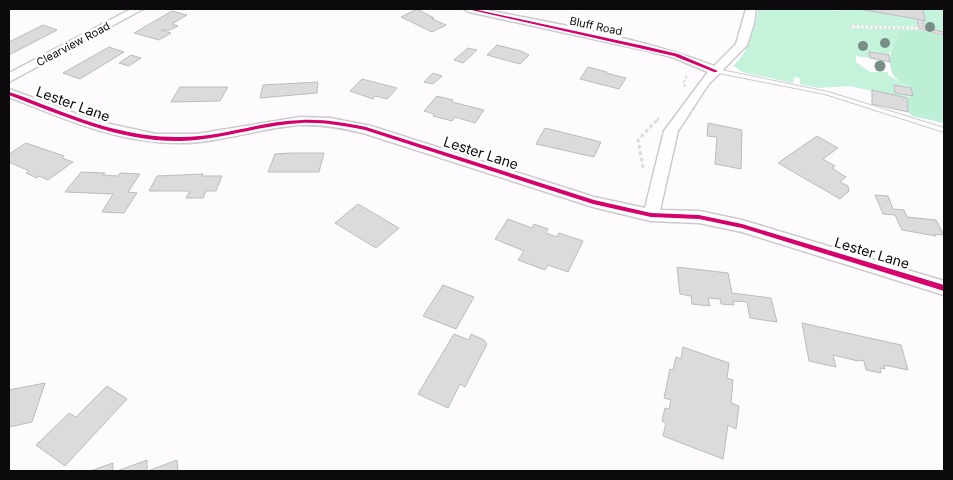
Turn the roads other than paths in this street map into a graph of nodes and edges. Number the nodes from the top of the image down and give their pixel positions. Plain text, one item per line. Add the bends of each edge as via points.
1 (138, 9) edge
2 (469, 9) edge
3 (751, 9) edge
4 (716, 71) junction
5 (9, 78) edge
6 (9, 93) edge
7 (944, 130) edge
8 (651, 215) junction
9 (944, 288) edge

1 - 5 street, Clearview Road
2 - 4 street, Bluff Road via 676,55
3 - 4 street via 741,45
4 - 7 lane via 826,93
4 - 8 street via 671,131
6 - 8 street, Lester Lane via 102,129 133,137 211,137 277,124 317,120 334,122 366,129 593,202
8 - 9 street, Lester Lane via 699,217 742,226

